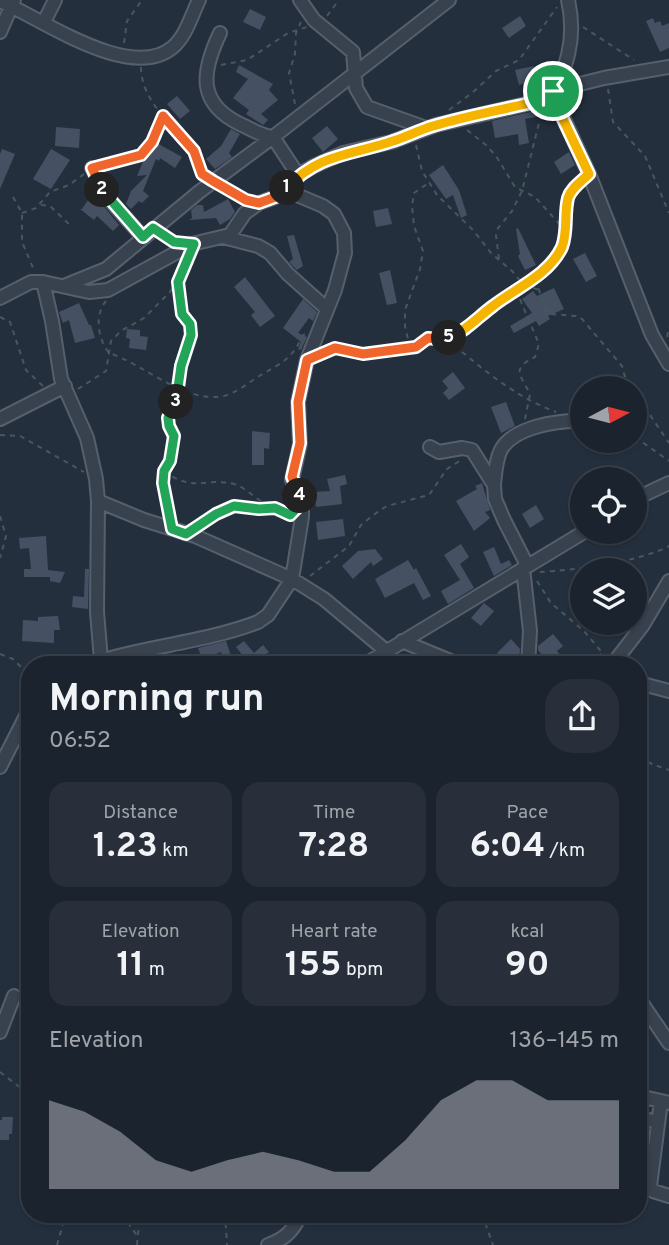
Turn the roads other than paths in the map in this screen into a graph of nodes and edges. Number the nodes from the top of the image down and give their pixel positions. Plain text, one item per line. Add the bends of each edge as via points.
1 (55, 0) edge
2 (199, 0) edge
3 (449, 0) edge
4 (568, 0) edge
5 (9, 3) edge
6 (303, 3) edge
7 (44, 22) junction
8 (0, 32) edge
9 (220, 33) dead end
10 (669, 67) edge
11 (355, 75) junction
12 (554, 93) junction
13 (431, 126) junction
14 (273, 137) junction
15 (92, 168) road end
16 (298, 175) junction
17 (285, 190) junction
18 (148, 233) junction
19 (223, 237) junction
20 (43, 282) junction
21 (64, 286) junction
22 (0, 298) edge
23 (327, 309) junction
24 (669, 364) edge
25 (67, 390) junction
26 (0, 419) edge
27 (570, 422) edge
28 (430, 447) dead end
29 (669, 483) edge
30 (494, 485) junction
31 (647, 493) edge
32 (98, 501) junction
33 (570, 540) edge
34 (525, 566) junction
35 (295, 581) junction
36 (669, 581) edge
37 (402, 641) junction
38 (385, 650) junction
39 (101, 656) edge
40 (118, 656) edge
41 (377, 656) edge
42 (386, 656) edge
43 (438, 656) edge
44 (529, 656) edge
45 (619, 656) edge
46 (647, 686) edge
47 (669, 691) edge
48 (21, 726) edge
49 (0, 768) edge
50 (14, 996) dead end
51 (647, 1011) edge
52 (0, 1032) edge
53 (669, 1043) edge
54 (647, 1101) edge
55 (663, 1111) edge
56 (669, 1196) edge
57 (297, 1223) edge
58 (268, 1245) edge

1 - 7 street
2 - 7 street via 174,47 158,56 121,57
3 - 11 street
4 - 12 street via 569,53
5 - 7 street
5 - 8 street
6 - 11 street via 318,23 352,52
9 - 14 street via 205,78 210,97 217,109 236,122
10 - 12 street via 604,78
11 - 13 street via 356,88 367,107
11 - 14 street
12 - 13 street
12 - 24 street via 652,335
13 - 16 street via 343,153
14 - 16 street
14 - 18 street
15 - 18 street via 107,197
16 - 17 street
17 - 19 street via 259,203
17 - 23 street via 334,214 344,233 345,253
18 - 21 street via 106,268
19 - 21 street via 193,244 99,292
19 - 23 street via 270,253
20 - 21 street
20 - 22 street via 24,284
20 - 25 street via 57,363
23 - 35 street via 307,360 298,402 300,443 292,477 302,517
25 - 26 street via 50,392
25 - 32 street via 87,438
27 - 30 street via 535,427 509,440 500,452
28 - 30 street via 439,452 470,448
29 - 31 street
30 - 34 street via 503,520
32 - 35 street
32 - 39 street
33 - 34 street
34 - 37 street
34 - 44 street
35 - 38 street via 324,598
35 - 40 street via 258,622
36 - 45 street
37 - 38 street
37 - 43 street
38 - 41 street
38 - 42 street
46 - 47 street
48 - 49 street
50 - 52 street
51 - 53 street
54 - 55 street
55 - 56 street via 650,1186
57 - 58 street via 287,1236

